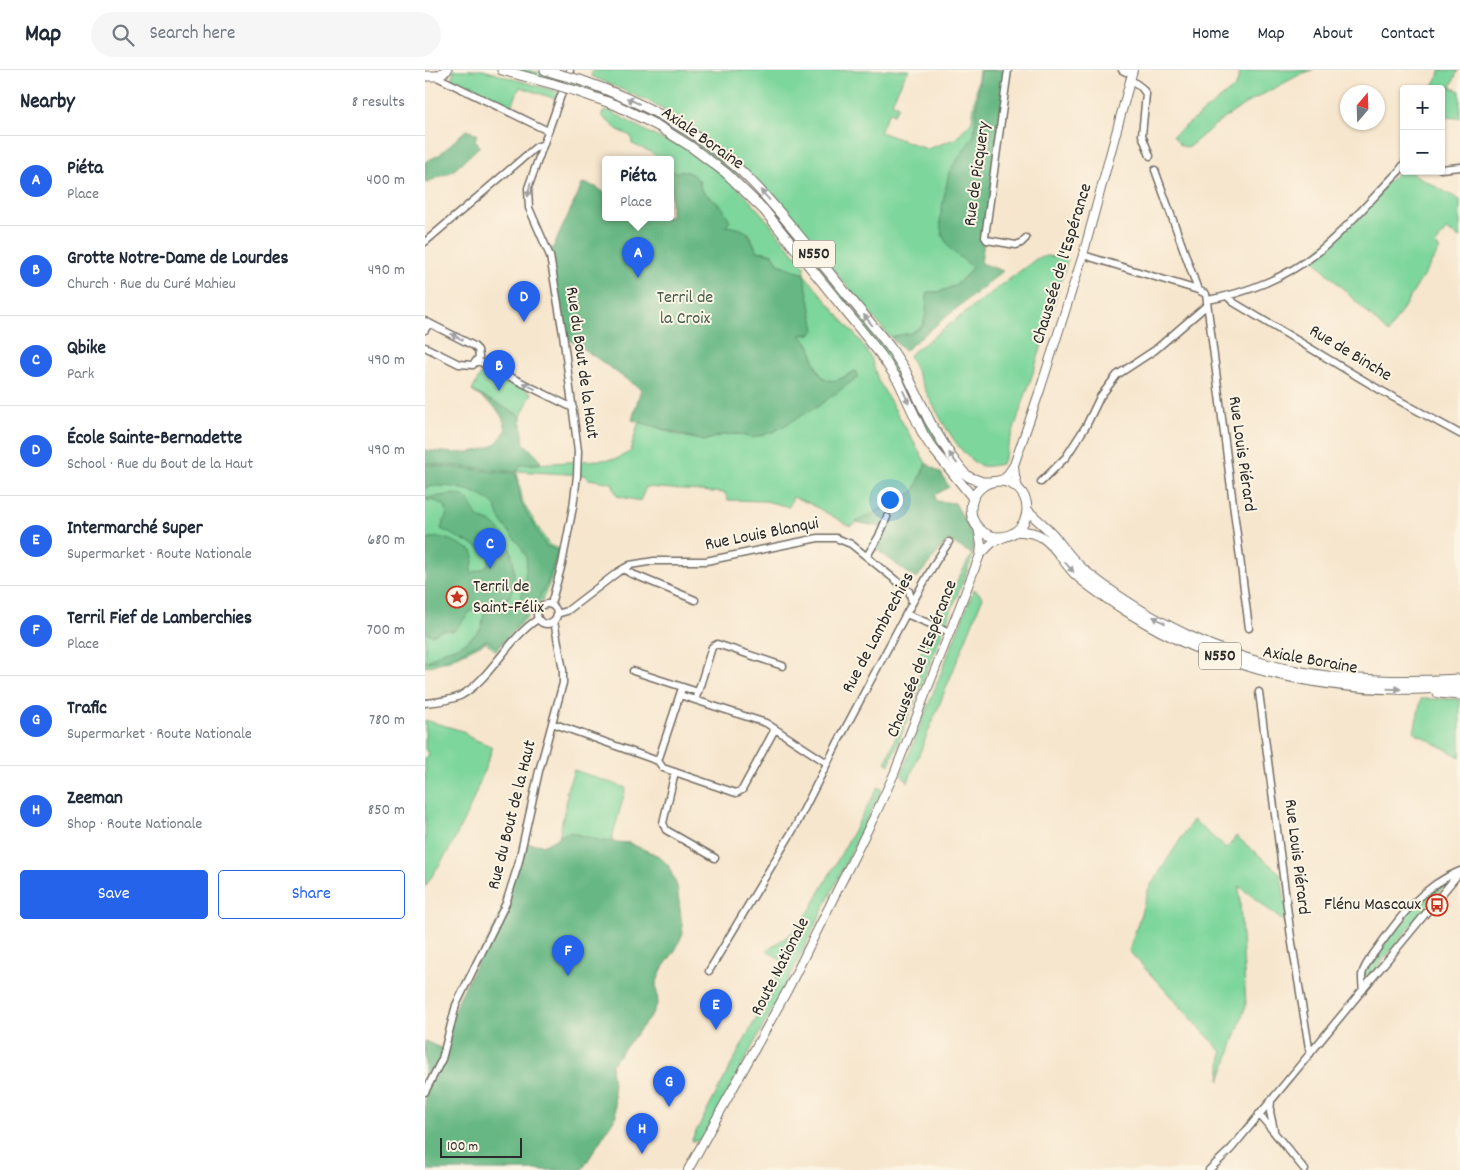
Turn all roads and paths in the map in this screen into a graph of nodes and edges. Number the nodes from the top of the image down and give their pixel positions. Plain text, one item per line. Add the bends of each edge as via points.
1 (447, 70) edge
2 (502, 70) edge
3 (545, 70) edge
4 (570, 70) edge
5 (1008, 70) edge
6 (1122, 70) edge
7 (1133, 70) edge
8 (428, 78) edge
9 (1131, 79) junction
10 (449, 83) junction
11 (548, 131) junction
12 (544, 144) junction
13 (1150, 156) dead end
14 (1460, 167) edge
15 (1445, 169) edge
16 (1155, 170) dead end
17 (1400, 172) edge
18 (1026, 238) dead end
19 (425, 242) edge
20 (1083, 256) junction
21 (1198, 290) junction
22 (1226, 296) junction
23 (1207, 300) junction
24 (427, 322) edge
25 (425, 330) edge
26 (425, 347) edge
27 (478, 361) junction
28 (573, 408) junction
29 (1460, 434) edge
30 (1015, 465) junction
31 (995, 481) junction
32 (1041, 482) dead end
33 (1018, 488) junction
34 (973, 498) junction
35 (1028, 510) junction
36 (887, 517) dead end
37 (978, 527) junction
38 (1017, 531) junction
39 (1005, 536) junction
40 (949, 542) dead end
41 (979, 555) junction
42 (867, 556) junction
43 (623, 569) junction
44 (695, 600) dead end
45 (912, 602) junction
46 (551, 604) junction
47 (906, 614) junction
48 (556, 618) junction
49 (538, 619) junction
50 (1249, 628) dead end
51 (950, 632) junction
52 (783, 666) dead end
53 (633, 671) dead end
54 (1460, 678) edge
55 (1460, 687) edge
56 (682, 688) junction
57 (1411, 690) junction
58 (1259, 692) dead end
59 (680, 695) junction
60 (697, 696) junction
61 (1460, 696) edge
62 (425, 703) edge
63 (552, 724) junction
64 (775, 729) junction
65 (658, 761) junction
66 (827, 763) junction
67 (675, 772) junction
68 (894, 774) joint
69 (715, 858) dead end
70 (1460, 872) edge
71 (709, 971) dead end
72 (1363, 990) junction
73 (1310, 1054) junction
74 (425, 1092) edge
75 (1271, 1101) junction
76 (1261, 1112) junction
77 (1271, 1119) junction
78 (1277, 1136) junction
79 (688, 1170) edge
80 (1209, 1170) edge
81 (1305, 1170) edge

1 - 8 highway
1 - 10 street
2 -> 34 highway, Axiale Boraine / N550, bridge via 615,105 658,126 721,168 754,199 881,355 899,382 930,445
31 -> 3 highway, Axiale Boraine / N550, bridge via 977,481 963,472 935,432 905,370 889,347 749,178 683,127 637,103
4 - 11 street, Rue du Bout de la Haut
5 - 18 street, Rue de Picquery via 985,237 1016,244
6 - 7 street
7 - 9 main road, Chaussée de l'Espérance
8 - 10 street
9 - 13 street via 1146,94 1141,128
9 - 20 main road, Chaussée de l'Espérance
10 - 11 street
11 - 12 street, Rue du Bout de la Haut
12 - 19 street via 535,147
12 -> 28 street, Rue du Bout de la Haut via 527,198 550,256
14 - 15 street
16 - 21 street
17 - 22 street via 1316,254 1269,281
20 - 21 street
20 - 30 main road, Chaussée de l'Espérance
21 - 23 street
22 - 23 street
22 - 29 street, Rue de Binche via 1380,390
23 - 32 street via 1166,341 1117,376 1100,397 1067,457
23 - 50 street, Rue Louis Piérard
24 - 25 street
27 -> 24 street via 479,354 474,346
26 - 27 street via 465,365
28 -> 27 street
28 - 46 street, Rue du Bout de la Haut via 577,476 562,564
30 - 31 main road via 1005,478
30 - 33 main road
31 - 33 highway, N550
31 - 34 highway via 981,487
33 - 35 highway, N550 via 1026,498
34 - 37 highway via 972,514
35 - 38 highway
54 -> 35 highway, Axiale Boraine / N550 via 1366,680 1303,673 1247,658 1189,636 1136,607 1083,569
36 - 42 street
37 - 39 highway via 988,535
37 - 41 main road
38 - 39 highway
38 -> 57 highway, Axiale Boraine / N550 via 1043,537 1089,586 1133,616 1190,645 1249,666 1297,678
39 - 41 main road
40 - 45 street, Rue de Lambrechies
41 - 51 main road, Chaussée de l'Espérance
42 - 43 street, Rue Louis Blanqui via 843,540 827,537 705,562 654,561
42 - 45 street, Rue Louis Blanqui via 909,591
43 - 44 street
43 - 48 street, Rue Louis Blanqui
45 - 47 street, Rue de Lambrechies
46 - 48 street via 556,608
46 - 49 street via 542,604 538,608
47 - 51 street
47 - 66 street, Rue de Lambrechies
48 - 49 street via 546,624
48 - 63 street, Rue du Bout de la Haut via 563,683
49 - 62 street via 526,627 479,681 465,692 453,699
51 - 68 main road, Chaussée de l'Espérance
52 - 60 street via 717,644 712,648
53 - 56 street
55 - 57 highway, Axiale Boraine / N550
56 - 59 street
56 - 60 street
57 - 61 highway
58 - 73 street, Rue Louis Piérard
59 - 60 street
59 - 65 street
60 - 64 street
63 - 65 street
63 - 74 street, Rue du Bout de la Haut via 506,903 456,1005 443,1059
64 - 66 street
64 - 67 street via 739,792
65 - 67 street via 663,768
66 - 71 street, Rue de Lambrechies via 796,826
67 - 69 street via 663,822 666,830
68 - 79 main road, Route Nationale via 788,989
70 - 72 street
70 - 72 street via 1433,886 1401,915 1367,964 1362,975
72 - 73 street
73 - 75 street
75 - 76 street
75 - 77 street
76 - 77 street
76 - 78 street
76 - 80 street
77 - 78 street
78 - 81 street

